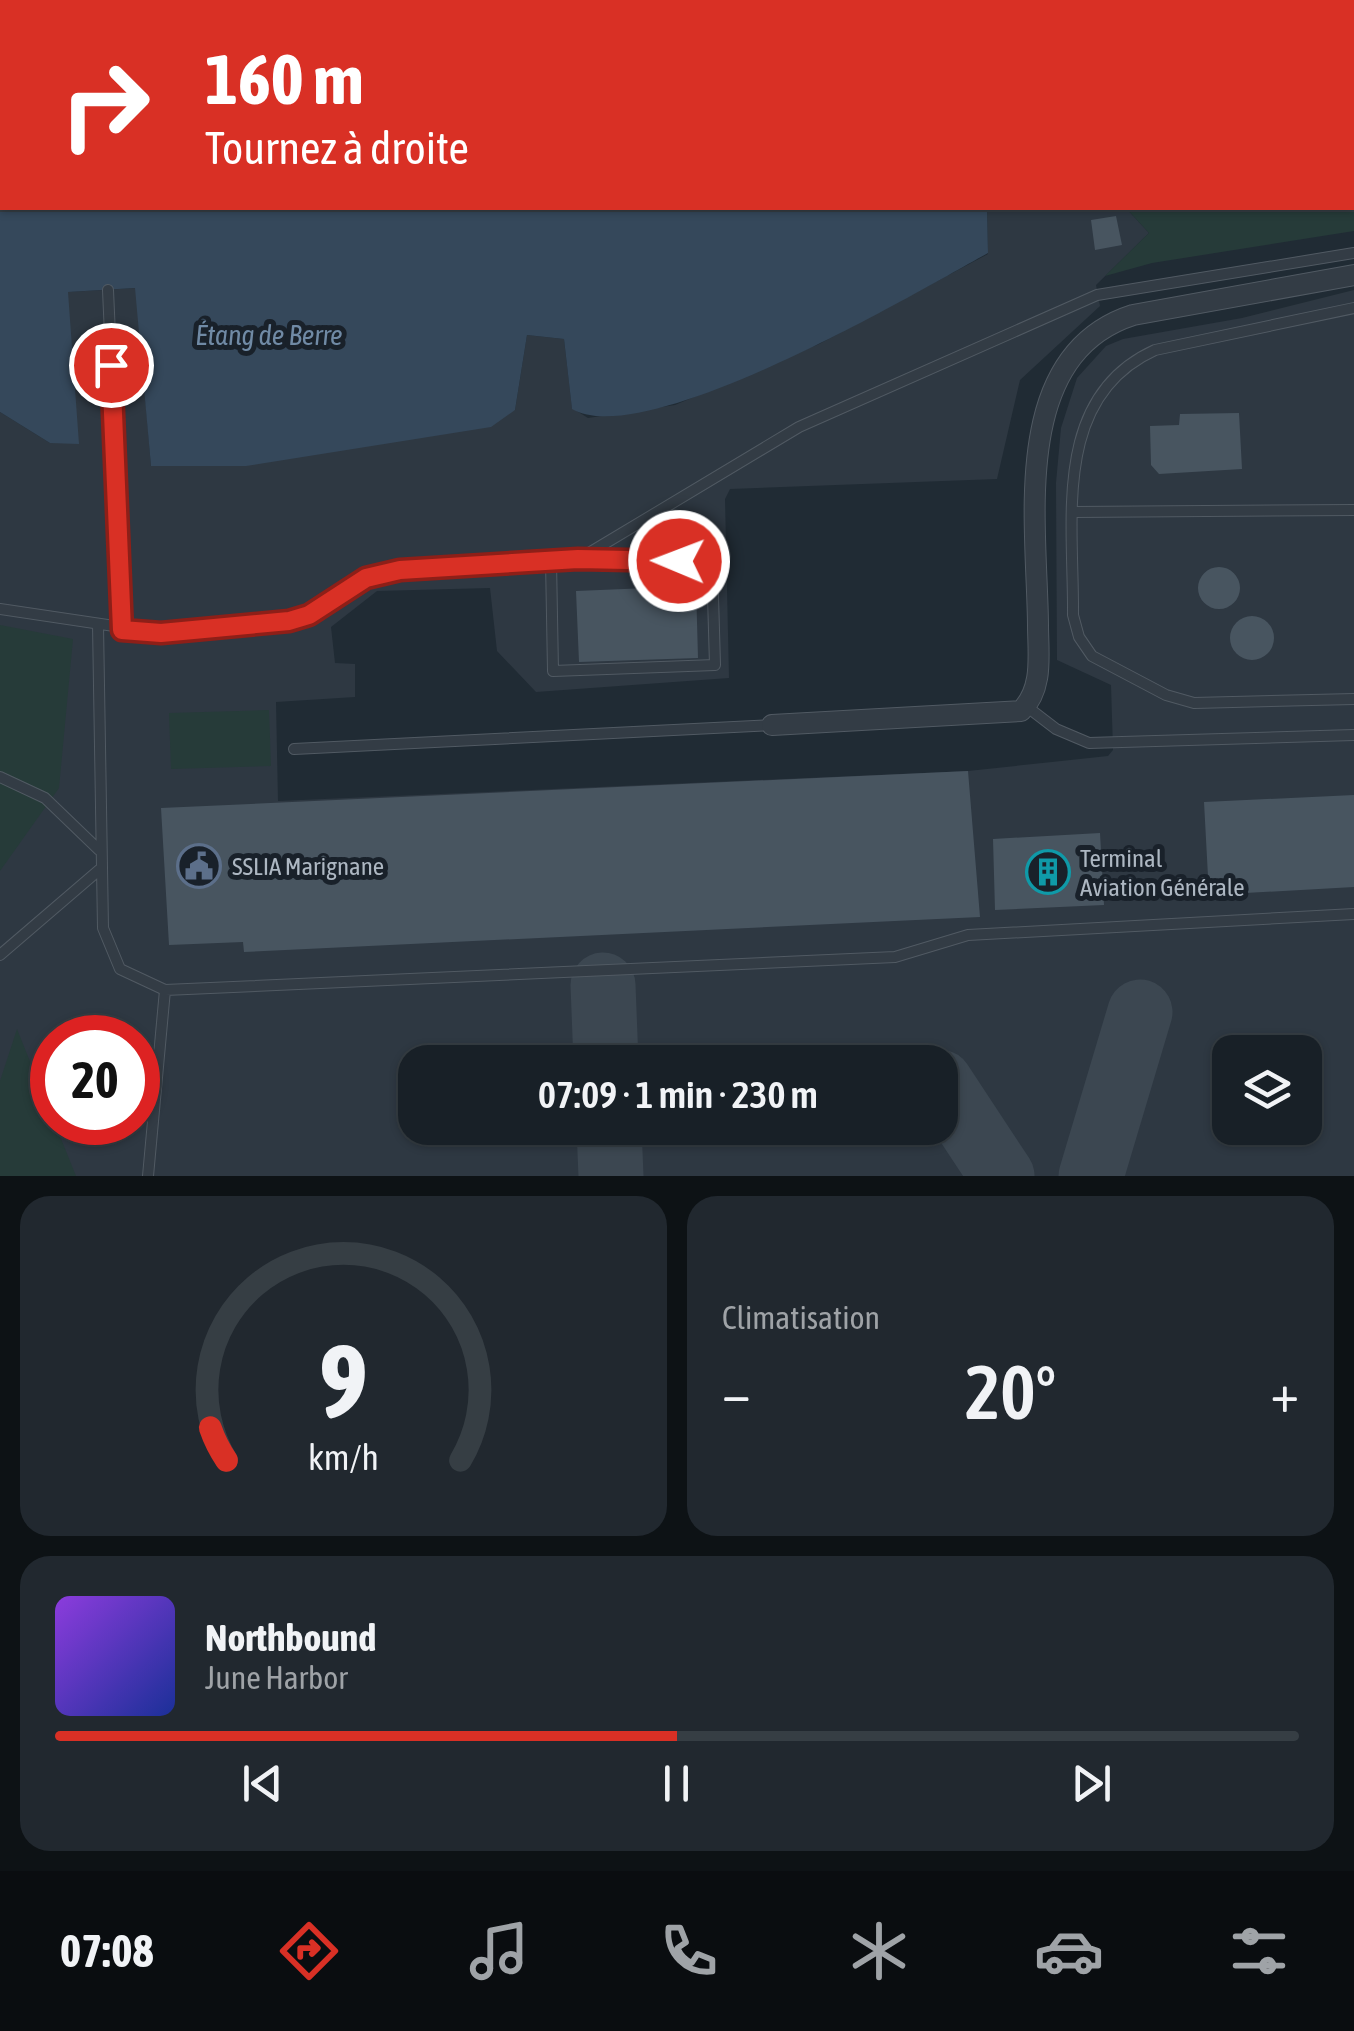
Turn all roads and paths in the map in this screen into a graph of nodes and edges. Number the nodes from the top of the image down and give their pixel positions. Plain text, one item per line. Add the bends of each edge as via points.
1 (1354, 254) edge
2 (1354, 275) edge
3 (108, 290) dead end
4 (1354, 308) edge
5 (1354, 510) edge
6 (1074, 512) junction
7 (578, 559) junction
8 (552, 561) junction
9 (0, 609) edge
10 (98, 626) junction
11 (122, 630) junction
12 (1354, 699) edge
13 (1026, 706) junction
14 (772, 724) joint
15 (1354, 736) edge
16 (294, 750) dead end
17 (0, 777) edge
18 (100, 850) junction
19 (99, 870) junction
20 (1354, 914) edge
21 (0, 955) edge
22 (165, 990) junction
23 (148, 1176) edge

1 - 7 lane via 1098,295 800,428
2 - 13 street via 1132,315 1110,323 1071,355 1048,400 1042,433 1038,681
3 - 11 lane
4 - 6 lane via 1132,360 1090,405 1079,438
5 - 6 lane
6 - 12 lane via 1072,616 1092,656 1194,703
7 - 8 lane
7 - 8 lane via 712,562 715,665 553,672
8 - 11 lane via 380,573 289,621 161,633
9 - 10 lane
10 - 11 lane
10 - 18 lane
13 - 14 street via 1015,714
13 - 15 lane via 1089,743
14 - 16 lane
17 - 18 lane via 45,798
18 - 19 lane
19 - 21 lane
19 - 22 lane via 103,928 120,970
20 - 22 lane via 968,935 895,957
22 - 23 lane

